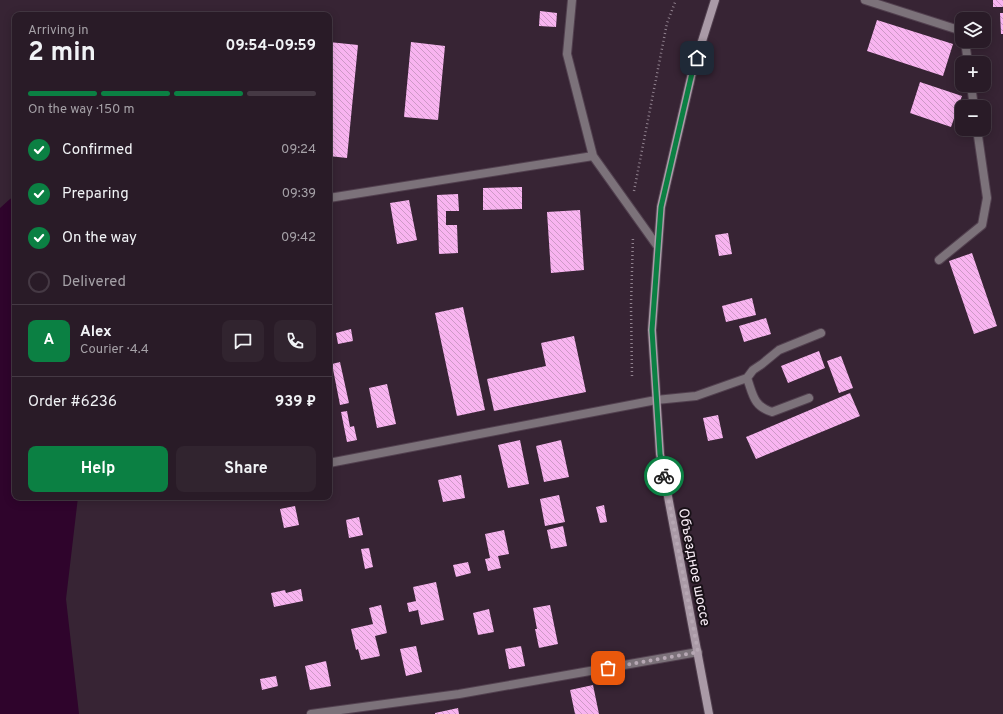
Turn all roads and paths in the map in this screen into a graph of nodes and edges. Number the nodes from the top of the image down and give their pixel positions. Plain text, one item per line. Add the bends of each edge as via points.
1 (572, 0) edge
2 (676, 0) edge
3 (715, 0) edge
4 (866, 0) edge
5 (955, 29) edge
6 (978, 136) edge
7 (593, 156) junction
8 (332, 198) edge
9 (634, 213) junction
10 (633, 236) dead end
11 (658, 246) junction
12 (939, 260) dead end
13 (821, 333) dead end
14 (632, 376) dead end
15 (747, 378) junction
16 (809, 398) dead end
17 (656, 400) junction
18 (332, 462) edge
19 (698, 652) junction
20 (311, 714) edge
21 (710, 714) edge

1 - 7 lane via 567,54
2 - 9 path via 667,23 634,191
3 - 11 main road, Объездное шоссе via 692,73 661,207
4 - 5 lane
6 - 12 lane via 987,198 982,225
7 - 8 lane
7 - 9 lane
9 - 11 lane
10 - 14 path
11 - 17 main road, Объездное шоссе via 652,330
13 - 15 lane via 779,350 753,370
15 - 16 lane via 755,402 772,412
15 - 17 lane via 696,396
17 - 18 lane
17 - 19 main road, Объездное шоссе via 660,454
19 - 20 lane via 459,694
19 - 21 main road, Объездное шоссе

